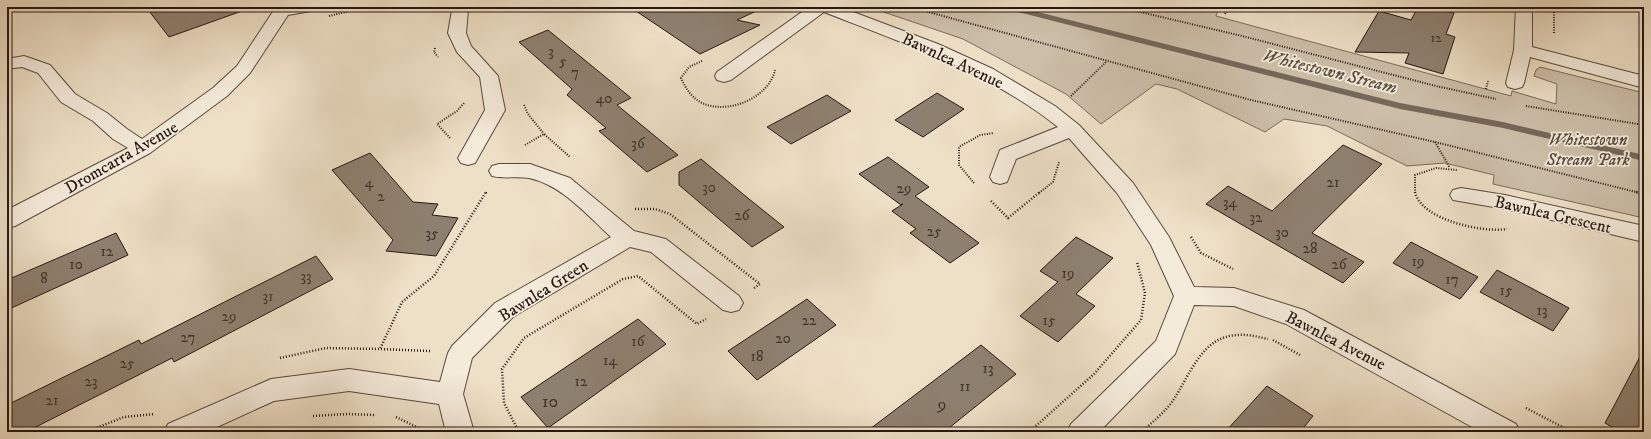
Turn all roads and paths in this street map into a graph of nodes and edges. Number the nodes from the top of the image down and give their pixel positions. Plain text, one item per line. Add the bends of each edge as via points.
1 (305, 7) edge
2 (459, 7) edge
3 (820, 7) edge
4 (825, 7) edge
5 (910, 7) edge
6 (1119, 7) edge
7 (1230, 7) edge
8 (1524, 7) edge
9 (281, 9) edge
10 (1225, 14) dead end
11 (435, 46) dead end
12 (1523, 50) junction
13 (439, 58) dead end
14 (709, 58) dead end
15 (1106, 61) junction
16 (7, 64) edge
17 (776, 66) dead end
18 (724, 76) dead end
19 (1644, 82) edge
20 (1515, 83) dead end
21 (1068, 97) dead end
22 (468, 99) dead end
23 (1503, 101) dead end
24 (1525, 106) dead end
25 (1644, 125) edge
26 (1072, 129) junction
27 (1000, 132) dead end
28 (1435, 142) junction
29 (143, 148) junction
30 (468, 158) joint
31 (1062, 160) dead end
32 (1450, 168) dead end
33 (498, 171) dead end
34 (1000, 177) dead end
35 (976, 185) dead end
36 (494, 192) dead end
37 (1644, 194) edge
38 (1461, 195) dead end
39 (989, 199) dead end
40 (7, 220) edge
41 (1644, 234) edge
42 (1190, 235) dead end
43 (627, 238) junction
44 (1136, 256) dead end
45 (1235, 270) dead end
46 (1186, 296) junction
47 (731, 303) dead end
48 (433, 351) dead end
49 (1307, 358) dead end
50 (450, 394) junction
51 (1524, 407) dead end
52 (377, 415) dead end
53 (392, 415) dead end
54 (307, 416) dead end
55 (178, 432) edge
56 (423, 432) edge
57 (460, 432) edge
58 (1029, 432) edge
59 (1081, 432) edge
60 (1142, 432) edge
61 (1506, 432) edge
62 (1572, 432) edge

1 - 9 street
2 - 30 street via 457,33 463,48 489,76 495,110
3 - 18 street
4 - 26 street, Bawnlea Avenue via 932,48 986,73 1048,110
5 - 15 path
6 - 23 path
7 - 10 path
8 - 12 street
9 - 29 street, Dromcarra Avenue via 244,69 220,92
11 - 13 path via 434,52
12 - 19 street
12 - 20 street
14 - 17 path via 689,67 682,78 687,92 698,102 716,107 738,103 762,92 774,76
15 - 21 path
15 - 28 path via 1251,100
16 - 29 street via 24,61 44,69 68,98
22 - 30 path via 457,111 437,124
24 - 25 path
26 - 34 street via 1007,155
26 - 46 street, Bawnlea Avenue via 1125,188 1161,243
27 - 35 path via 980,135 960,147 959,165
28 - 32 path
28 - 37 path
29 - 40 street, Dromcarra Avenue
31 - 39 path via 1058,162 1053,182 1008,218
33 - 43 street via 530,172 563,183
36 - 48 path via 486,192 434,276 402,302 380,349
38 - 41 street, Bawnlea Crescent via 1505,202
42 - 45 path via 1201,253
43 - 47 street via 658,245
43 - 50 street, Bawnlea Green via 504,310 460,353
44 - 58 path via 1145,293 1141,320 1094,374
46 - 59 street via 1166,347
46 - 61 street, Bawnlea Avenue via 1234,296 1295,316
49 - 60 path via 1270,339 1249,335 1232,335 1214,341 1200,356 1172,402
50 - 55 street via 349,380 271,390
50 - 57 street, Bawnlea Green
51 - 62 path
52 - 54 path
53 - 56 path

